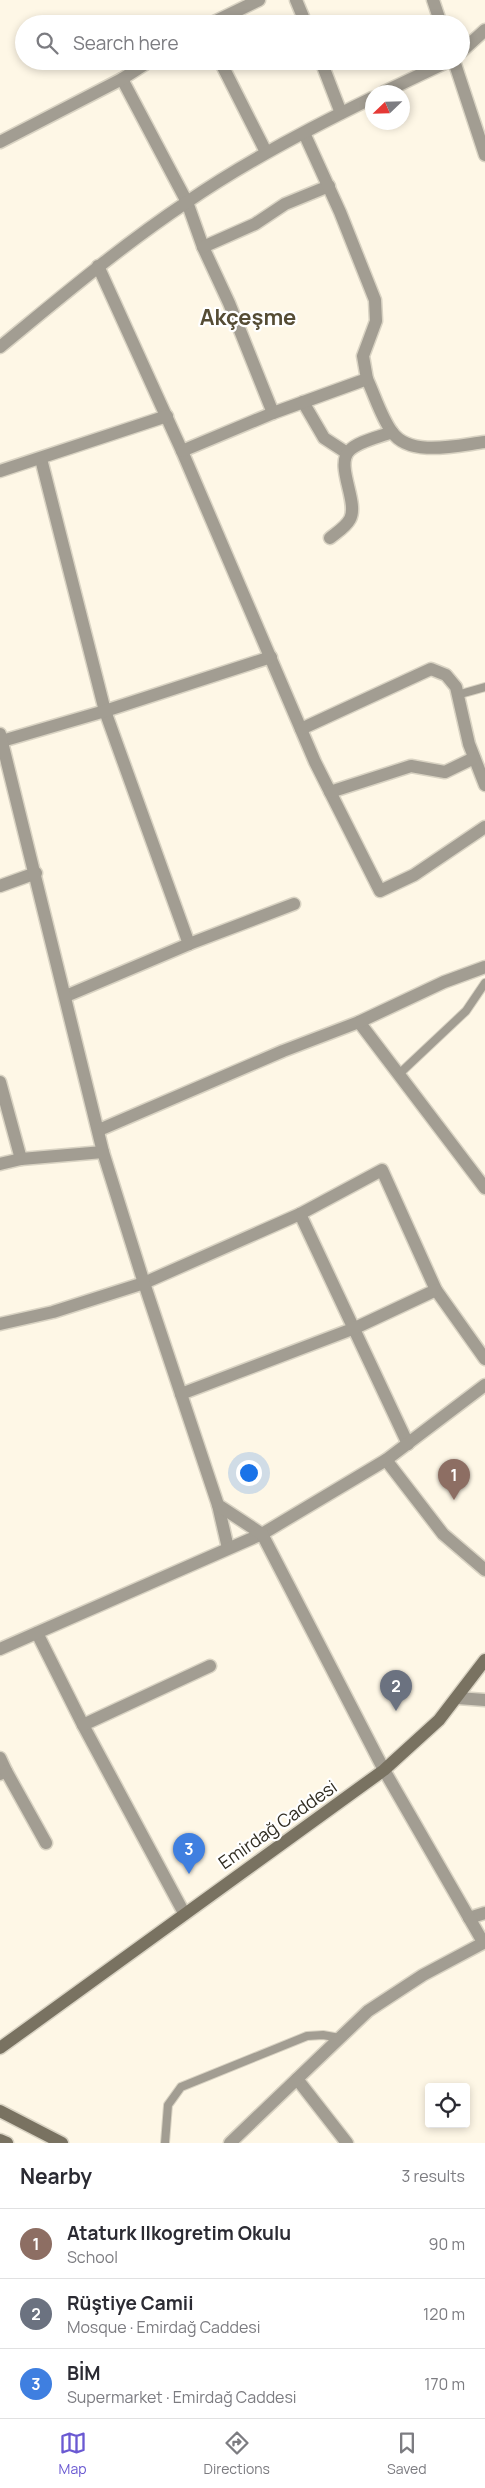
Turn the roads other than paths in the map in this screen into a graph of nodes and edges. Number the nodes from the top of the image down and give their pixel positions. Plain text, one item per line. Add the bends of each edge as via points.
1 (259, 0) edge
2 (296, 0) edge
3 (433, 0) edge
4 (228, 15) edge
5 (302, 15) edge
6 (438, 15) edge
7 (485, 30) edge
8 (470, 44) edge
9 (137, 70) edge
10 (225, 70) edge
11 (324, 70) edge
12 (430, 70) edge
13 (457, 70) edge
14 (122, 80) junction
15 (399, 85) edge
16 (365, 102) edge
17 (341, 114) junction
18 (304, 133) junction
19 (0, 142) edge
20 (266, 152) junction
21 (485, 155) edge
22 (329, 186) junction
23 (187, 202) junction
24 (203, 247) junction
25 (98, 266) junction
26 (0, 347) edge
27 (367, 379) junction
28 (303, 402) junction
29 (273, 413) junction
30 (167, 416) junction
31 (392, 432) junction
32 (485, 442) edge
33 (182, 451) junction
34 (347, 453) junction
35 (41, 459) junction
36 (0, 471) edge
37 (330, 538) dead end
38 (271, 657) junction
39 (485, 687) edge
40 (457, 695) junction
41 (105, 711) junction
42 (301, 729) junction
43 (1, 738) edge
44 (474, 758) junction
45 (485, 785) edge
46 (330, 792) junction
47 (485, 827) edge
48 (36, 873) junction
49 (0, 886) edge
50 (294, 904) dead end
51 (189, 944) junction
52 (485, 967) edge
53 (485, 983) edge
54 (66, 996) junction
55 (359, 1022) junction
56 (398, 1075) junction
57 (0, 1082) edge
58 (99, 1130) junction
59 (103, 1152) junction
60 (22, 1159) junction
61 (0, 1164) edge
62 (485, 1188) edge
63 (300, 1214) junction
64 (144, 1283) junction
65 (436, 1290) junction
66 (0, 1324) edge
67 (355, 1328) junction
68 (485, 1359) edge
69 (485, 1385) edge
70 (181, 1394) junction
71 (408, 1444) junction
72 (386, 1460) junction
73 (218, 1505) junction
74 (262, 1534) junction
75 (228, 1548) junction
76 (485, 1570) edge
77 (37, 1633) junction
78 (0, 1649) edge
79 (485, 1660) edge
80 (210, 1666) dead end
81 (458, 1698) junction
82 (485, 1700) edge
83 (83, 1725) junction
84 (0, 1758) edge
85 (384, 1770) junction
86 (3, 1772) edge
87 (46, 1843) dead end
88 (184, 1913) junction
89 (485, 1914) edge
90 (469, 1918) junction
91 (484, 1942) edge
92 (22, 2032) junction
93 (340, 2038) junction
94 (0, 2042) edge
95 (0, 2048) edge
96 (297, 2079) junction
97 (0, 2111) edge
98 (0, 2140) edge
99 (7, 2143) edge
100 (62, 2143) edge
101 (165, 2143) edge
102 (230, 2143) edge
103 (346, 2143) edge

1 - 4 street
2 - 5 street
3 - 6 street
7 - 8 street
9 - 14 street
10 - 20 street
11 - 17 street
12 - 15 street
13 - 21 street
14 - 19 street
14 - 23 street
16 - 17 street
17 - 18 street
18 - 20 street
18 - 22 street
20 - 23 street
22 - 24 street via 284,204 255,224
22 - 27 street via 375,300 376,321 363,356
23 - 24 street
23 - 25 street
24 - 29 street
25 - 26 street
25 - 30 street
27 - 28 street
27 - 31 street
28 - 29 street
28 - 34 street via 324,438
29 - 33 street
30 - 33 street
30 - 35 street
31 - 32 street via 400,440 419,447
31 - 34 street via 353,447
33 - 38 street
34 - 37 street via 345,464 352,513 349,521
35 - 36 street
35 - 41 street
38 - 41 street
38 - 42 street
39 - 40 lane
40 - 42 street via 452,680 431,669
40 - 44 street
41 - 43 street
41 - 51 street
42 - 46 street
43 - 48 street
44 - 45 street
44 - 46 street via 445,772 411,766
46 - 47 street via 380,891 414,875
48 - 49 street
48 - 54 street
50 - 51 street
51 - 54 street
52 - 55 street via 444,982
53 - 56 lane via 466,1011
54 - 58 street
55 - 56 street
55 - 58 street
56 - 62 street
57 - 60 street
58 - 59 street
59 - 60 street
59 - 64 street
60 - 61 street
63 - 64 street
63 - 65 street via 382,1170
63 - 67 street
64 - 66 street via 53,1312
64 - 70 street
65 - 67 street
65 - 68 street
67 - 70 street
67 - 71 street
69 - 71 street
70 - 73 street
71 - 72 street
72 - 74 street
72 - 76 street via 443,1534
73 - 74 street
73 - 75 street
74 - 75 street
74 - 85 street
75 - 77 street
77 - 78 street
77 - 83 street
79 - 81 main road, Emirdağ Caddesi
80 - 83 street
81 - 82 street
81 - 85 main road, Emirdağ Caddesi via 439,1720
83 - 88 street
84 - 86 street
85 - 88 main road, Emirdağ Caddesi
85 - 90 street
86 - 87 street
88 - 92 main road, Emirdağ Caddesi
89 - 90 street
90 - 91 street
91 - 93 street via 423,1975 376,2006
92 - 94 main road
92 - 95 main road
93 - 96 street
93 - 101 lane via 307,2036 181,2087 168,2105
96 - 102 street
96 - 103 street
97 - 100 main road
98 - 99 main road

